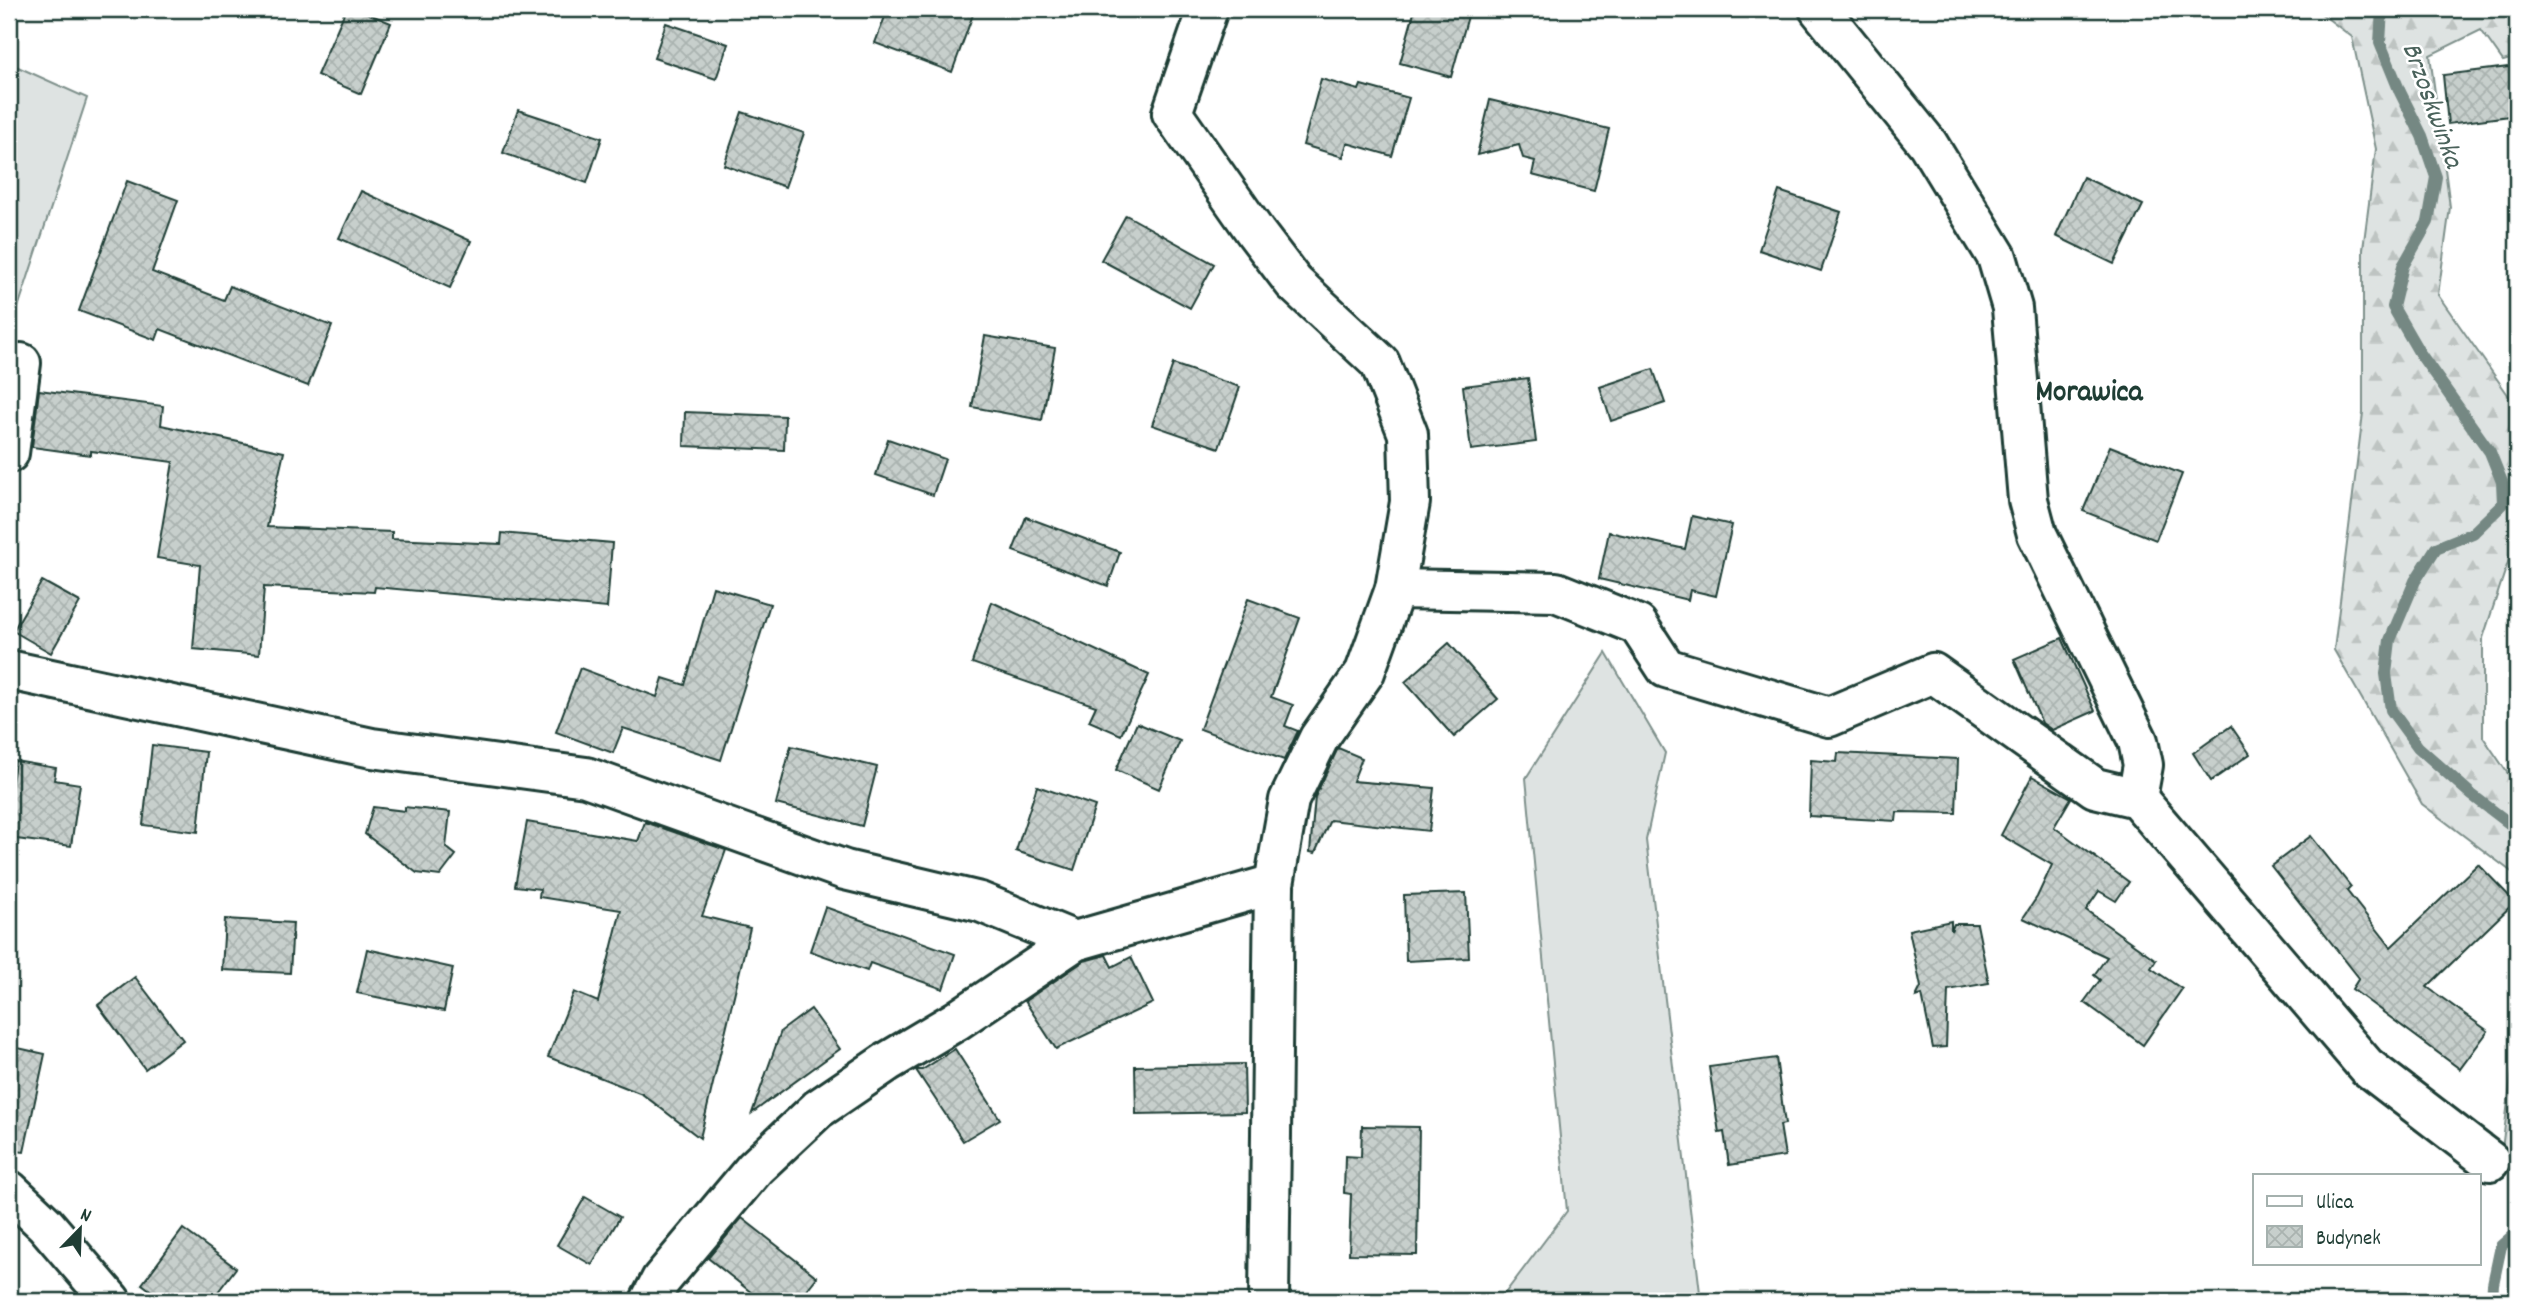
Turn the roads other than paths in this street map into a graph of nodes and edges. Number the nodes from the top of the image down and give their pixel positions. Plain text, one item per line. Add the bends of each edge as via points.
1 (1208, 9) edge
2 (1819, 9) edge
3 (21, 363) dead end
4 (9, 453) edge
5 (1395, 589) junction
6 (9, 670) edge
7 (2137, 798) junction
8 (1274, 884) junction
9 (1075, 941) junction
10 (2490, 1161) dead end
11 (9, 1190) edge
12 (111, 1301) edge
13 (650, 1301) edge
14 (1269, 1301) edge

1 - 5 street via 1172,113 1294,283 1380,363 1408,434 1410,502
2 - 7 street via 1928,144 1997,257 2012,308 2028,500 2037,534 2138,741 2143,765
3 - 4 street
5 - 7 street via 1556,592 1638,625 1666,668 1829,717 1933,673 2095,788
5 - 8 street via 1364,672 1319,738 1289,800
6 - 9 street via 372,748 586,777 845,870 980,902
7 - 10 street via 2366,1066
8 - 9 street
8 - 14 street
9 - 13 street via 818,1109 755,1168 661,1280
11 - 12 street via 45,1224

